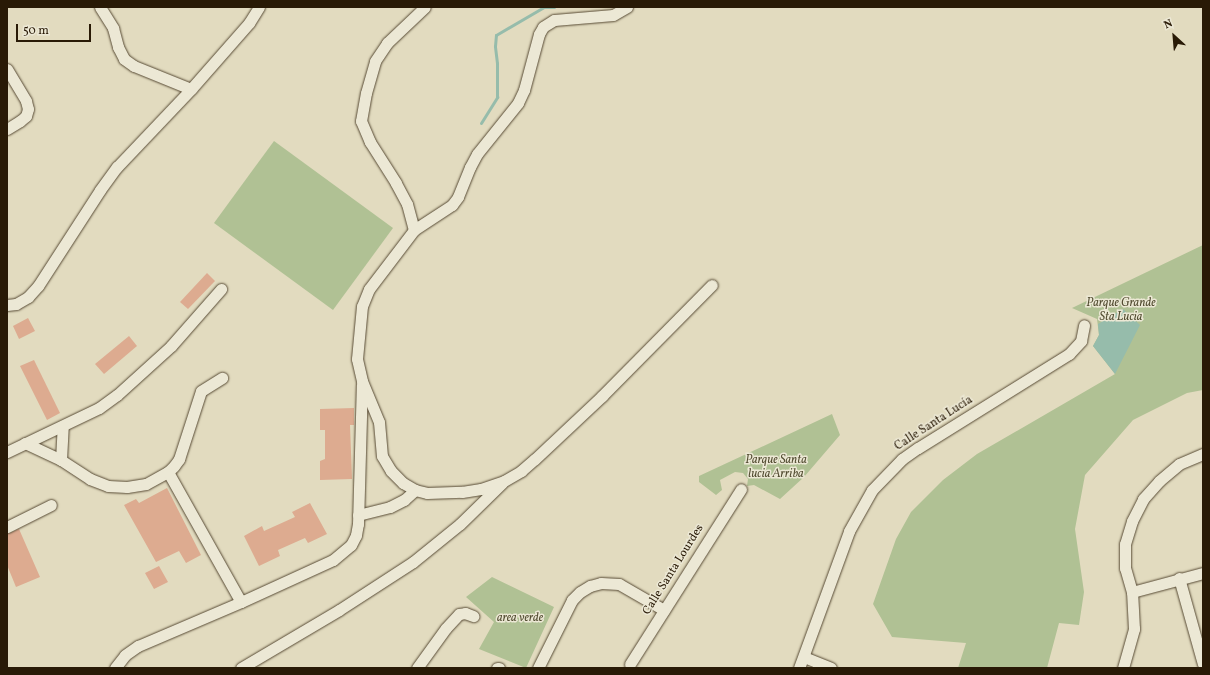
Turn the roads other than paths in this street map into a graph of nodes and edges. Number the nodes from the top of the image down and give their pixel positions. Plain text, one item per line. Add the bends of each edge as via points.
1 (100, 7) edge
2 (259, 7) edge
3 (425, 7) edge
4 (627, 7) edge
5 (7, 69) edge
6 (191, 88) junction
7 (7, 129) edge
8 (414, 230) junction
9 (712, 284) dead end
10 (221, 289) dead end
11 (7, 305) edge
12 (1084, 325) dead end
13 (222, 378) dead end
14 (362, 381) junction
15 (62, 426) junction
16 (25, 443) junction
17 (7, 452) edge
18 (1203, 454) edge
19 (61, 460) junction
20 (168, 472) junction
21 (504, 481) junction
22 (741, 489) dead end
23 (415, 490) junction
24 (51, 505) dead end
25 (358, 515) junction
26 (7, 527) edge
27 (1203, 573) edge
28 (1179, 578) junction
29 (1132, 592) junction
30 (241, 602) junction
31 (664, 610) junction
32 (473, 616) dead end
33 (804, 657) junction
34 (630, 664) dead end
35 (1203, 664) edge
36 (115, 668) edge
37 (241, 668) edge
38 (417, 668) edge
39 (538, 668) edge
40 (799, 668) edge
41 (831, 668) edge
42 (1123, 668) edge

1 - 6 street via 113,28 124,59 134,66
2 - 6 street via 249,23
3 - 8 street via 387,43 375,61 361,121 367,137 404,199
4 - 8 street via 613,15 554,20 543,27 518,103 477,154 452,205
5 - 7 street via 28,109 26,116
6 - 11 street via 117,167 38,286 28,297 16,304
8 - 14 street via 369,289 362,306 357,359
9 - 21 street via 596,402 530,463
10 - 15 street via 171,346 137,378 99,408
12 - 33 street, Calle Santa Lucía via 1081,341 1068,354 902,459 872,490 849,531
13 - 20 street via 201,391 178,459
14 - 23 street via 379,422 382,456 391,471
14 - 25 street
15 - 16 street
15 - 19 street
16 - 17 street
16 - 19 street
18 - 29 street via 1179,464 1143,499 1132,521 1125,544 1125,568
19 - 20 street via 90,479 108,486 146,484
20 - 30 street
21 - 23 street via 462,492 427,493
21 - 37 street via 460,524 413,562 346,606
22 - 31 street, Calle Santa Lourdes
23 - 25 street via 404,500
24 - 26 street
25 - 30 street via 356,535 342,554
27 - 28 street
28 - 29 street
28 - 35 street
29 - 42 street via 1134,629
30 - 36 street via 138,646
31 - 34 street, Calle Santa Lourdes
31 - 39 street via 619,584 601,583 590,586 572,600
32 - 38 street via 459,614
33 - 40 street, Calle Santa Lucía
33 - 41 street

